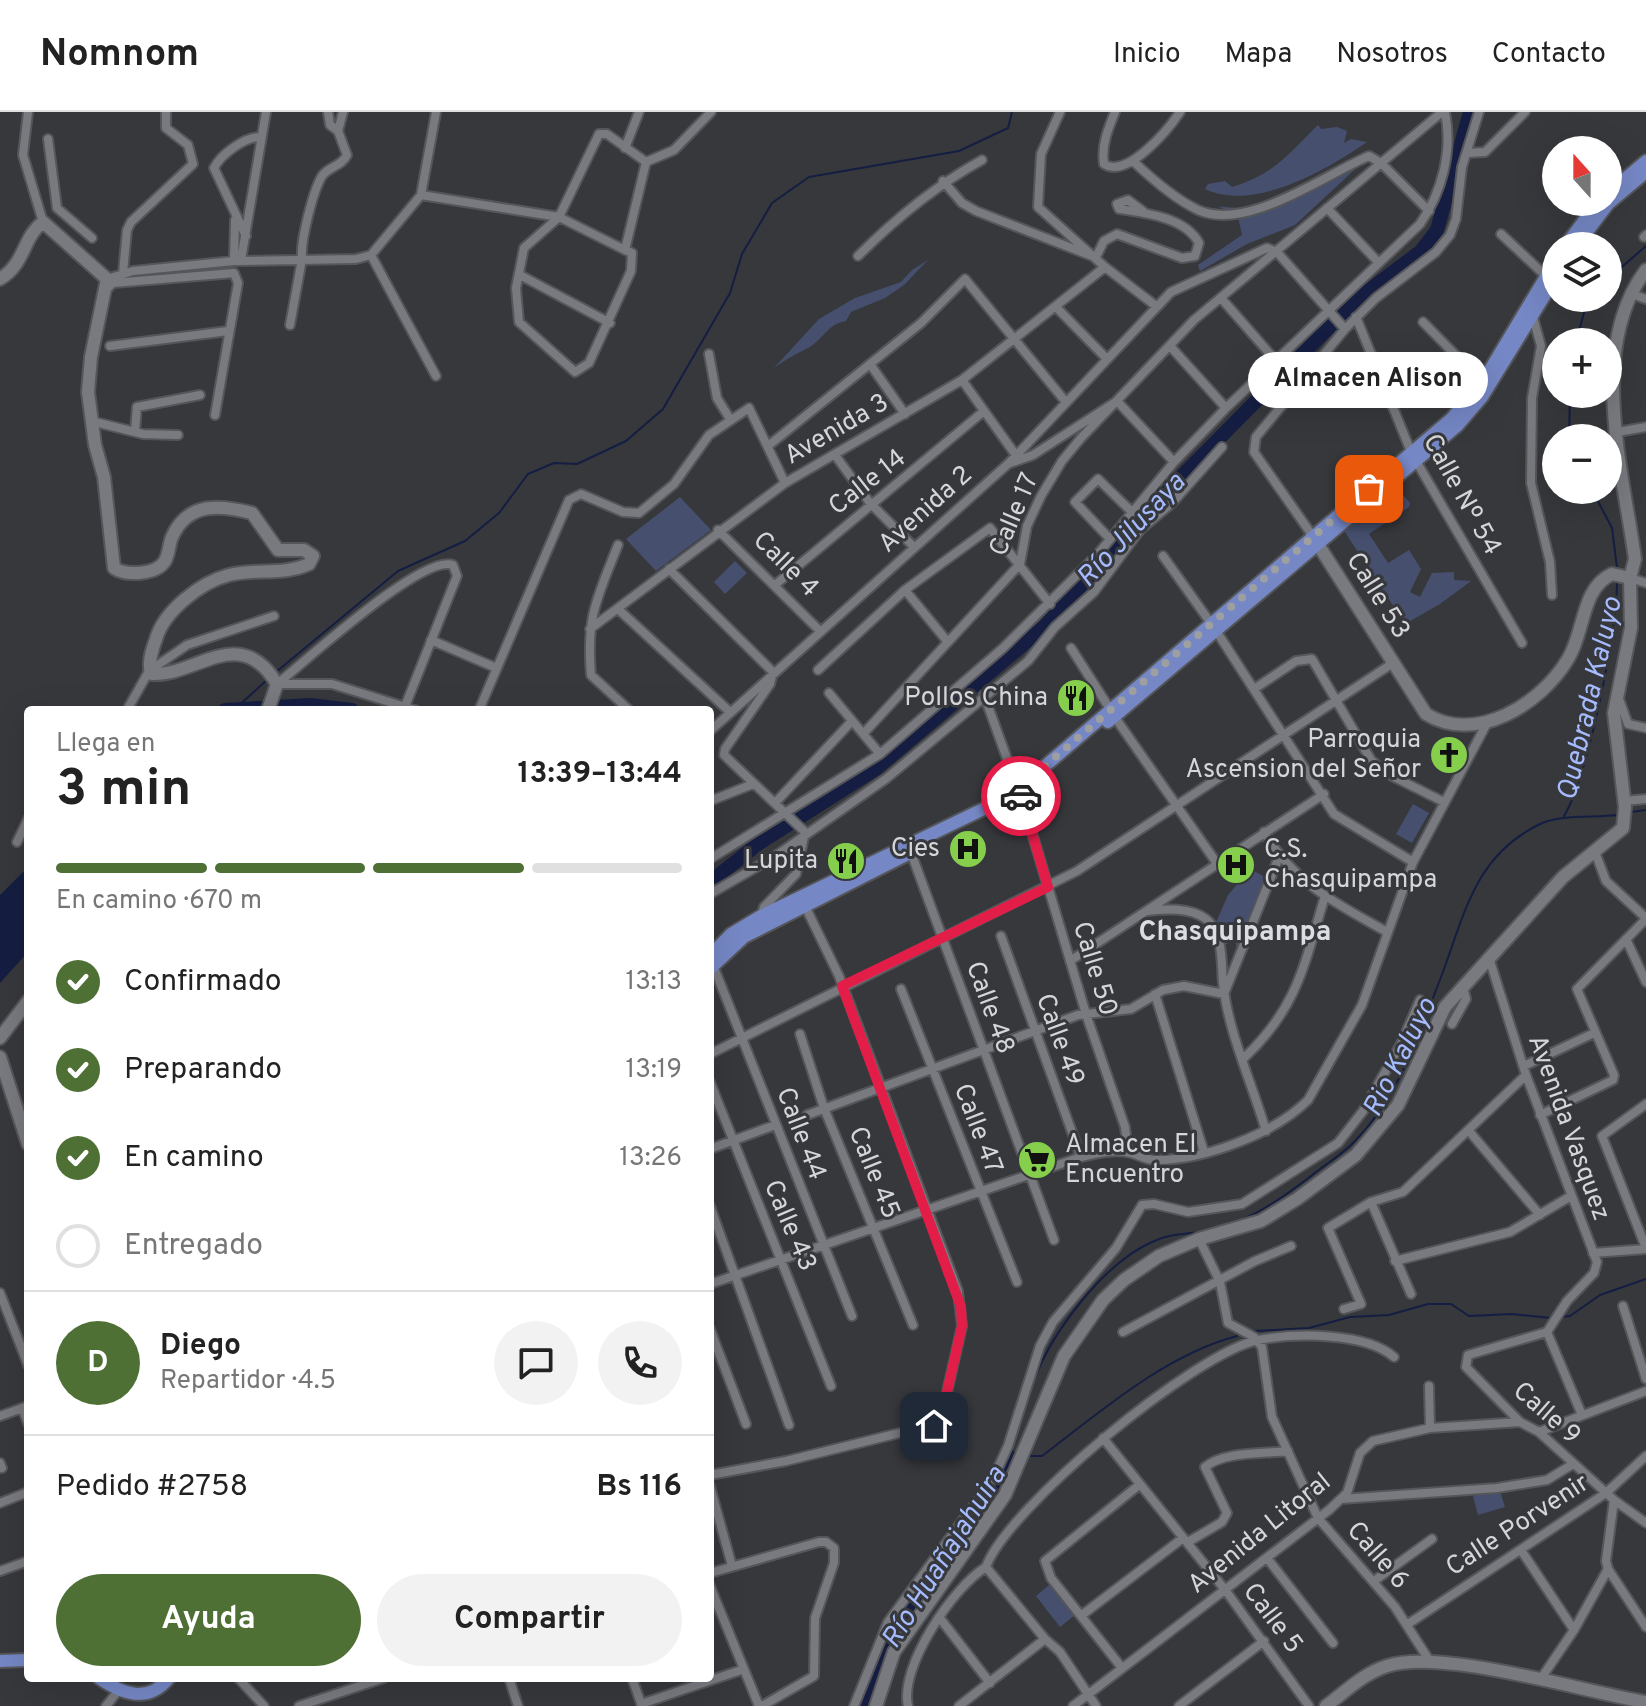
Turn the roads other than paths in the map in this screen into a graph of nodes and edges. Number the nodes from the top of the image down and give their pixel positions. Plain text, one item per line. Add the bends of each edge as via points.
1 (28, 112) edge
2 (166, 112) edge
3 (266, 112) edge
4 (328, 112) edge
5 (343, 112) edge
6 (436, 112) edge
7 (639, 112) edge
8 (711, 112) edge
9 (1060, 112) edge
10 (1115, 112) edge
11 (1180, 112) edge
12 (1443, 112) edge
13 (1479, 112) edge
14 (1520, 114) edge
15 (338, 131) junction
16 (261, 137) junction
17 (48, 139) dead end
18 (625, 148) junction
19 (1468, 153) junction
20 (982, 160) dead end
21 (1646, 161) edge
22 (646, 162) junction
23 (1134, 162) junction
24 (1381, 163) junction
25 (1646, 172) edge
26 (943, 181) junction
27 (1622, 181) edge
28 (421, 195) junction
29 (57, 208) junction
30 (1327, 208) junction
31 (1429, 211) junction
32 (1144, 212) dead end
33 (559, 217) junction
34 (235, 219) junction
35 (43, 222) junction
36 (1587, 232) edge
37 (1501, 234) dead end
38 (246, 236) junction
39 (92, 238) dead end
40 (625, 250) junction
41 (1277, 252) junction
42 (371, 255) junction
43 (858, 256) dead end
44 (1096, 257) junction
45 (302, 259) junction
46 (237, 260) junction
47 (1379, 263) junction
48 (1105, 267) junction
49 (1646, 270) edge
50 (1542, 271) edge
51 (123, 273) junction
52 (520, 275) junction
53 (0, 279) edge
54 (106, 285) junction
55 (1542, 294) edge
56 (1632, 294) junction
57 (1221, 298) junction
58 (1646, 299) edge
59 (1156, 306) junction
60 (1056, 307) junction
61 (1330, 312) junction
62 (1529, 315) junction
63 (1356, 317) junction
64 (1423, 322) dead end
65 (610, 323) junction
66 (290, 325) dead end
67 (1342, 326) junction
68 (228, 331) junction
69 (1014, 341) junction
70 (110, 346) dead end
71 (1170, 346) junction
72 (709, 354) dead end
73 (1107, 359) junction
74 (1277, 362) junction
75 (870, 364) junction
76 (436, 376) dead end
77 (962, 380) junction
78 (1485, 385) junction
79 (200, 395) dead end
80 (1065, 401) junction
81 (1117, 401) junction
82 (1226, 408) junction
83 (984, 411) junction
84 (905, 414) junction
85 (215, 415) dead end
86 (730, 419) junction
87 (91, 421) junction
88 (1617, 424) edge
89 (1646, 427) edge
90 (135, 431) junction
91 (1622, 431) edge
92 (178, 435) dead end
93 (768, 446) junction
94 (1222, 447) dead end
95 (1015, 454) junction
96 (835, 455) junction
97 (1414, 458) junction
98 (1174, 462) junction
99 (1622, 462) edge
100 (1009, 463) junction
101 (785, 483) junction
102 (870, 503) junction
103 (1132, 512) junction
104 (718, 530) junction
105 (1314, 538) junction
106 (1110, 539) junction
107 (618, 545) dead end
108 (914, 547) junction
109 (1163, 556) dead end
110 (1020, 564) junction
111 (669, 569) junction
112 (1621, 575) junction
113 (1646, 583) edge
114 (775, 585) junction
115 (905, 590) junction
116 (1552, 595) dead end
117 (1050, 604) junction
118 (618, 609) junction
119 (274, 616) dead end
120 (1213, 625) junction
121 (1631, 628) junction
122 (590, 629) junction
123 (820, 631) junction
124 (1643, 635) dead end
125 (431, 640) junction
126 (947, 641) junction
127 (1522, 643) dead end
128 (1071, 648) dead end
129 (1393, 663) junction
130 (494, 667) junction
131 (818, 670) dead end
132 (149, 671) junction
133 (773, 672) junction
134 (273, 678) junction
135 (1254, 689) junction
136 (829, 693) dead end
137 (984, 695) junction
138 (1617, 695) junction
139 (1338, 699) junction
140 (406, 704) junction
141 (129, 706) edge
142 (268, 706) edge
143 (409, 706) edge
144 (480, 706) edge
145 (625, 706) edge
146 (730, 712) junction
147 (1112, 712) junction
148 (852, 721) junction
149 (1486, 725) junction
150 (714, 727) edge
151 (1646, 728) edge
152 (864, 733) junction
153 (1283, 734) junction
154 (880, 754) junction
155 (753, 784) junction
156 (1020, 793) junction
157 (1324, 794) junction
158 (714, 799) edge
159 (1646, 799) edge
160 (1444, 802) junction
161 (775, 803) junction
162 (1176, 805) junction
163 (1625, 809) junction
164 (792, 818) junction
165 (24, 827) edge
166 (805, 832) junction
167 (1264, 832) junction
168 (17, 842) dead end
169 (910, 849) junction
170 (1595, 852) junction
171 (714, 857) edge
172 (1279, 857) junction
173 (1216, 862) junction
174 (1413, 862) junction
175 (1048, 887) junction
176 (714, 892) edge
177 (1325, 896) junction
178 (804, 901) junction
179 (1146, 911) junction
180 (1646, 918) edge
181 (762, 921) junction
182 (1385, 931) junction
183 (942, 936) junction
184 (1001, 936) dead end
185 (1626, 939) junction
186 (1489, 958) junction
187 (714, 961) edge
188 (1070, 961) junction
189 (714, 970) edge
190 (1646, 982) edge
191 (842, 986) junction
192 (1463, 987) junction
193 (901, 989) dead end
194 (1155, 994) junction
195 (1224, 994) junction
196 (1420, 1000) dead end
197 (24, 1006) edge
198 (1086, 1014) junction
199 (1452, 1024) dead end
200 (1034, 1031) junction
201 (1594, 1033) junction
202 (800, 1034) dead end
203 (0, 1038) edge
204 (742, 1039) junction
205 (983, 1050) junction
206 (714, 1052) edge
207 (0, 1057) edge
208 (1244, 1058) junction
209 (932, 1068) junction
210 (1525, 1070) junction
211 (879, 1086) junction
212 (714, 1093) edge
213 (24, 1102) edge
214 (1646, 1104) edge
215 (14, 1106) junction
216 (824, 1108) junction
217 (807, 1115) dead end
218 (1540, 1115) junction
219 (775, 1125) junction
220 (1266, 1131) junction
221 (1469, 1131) junction
222 (24, 1133) edge
223 (732, 1141) junction
224 (714, 1148) edge
225 (1128, 1152) junction
226 (1204, 1152) junction
227 (1081, 1157) junction
228 (1029, 1177) junction
229 (980, 1192) junction
230 (1571, 1196) junction
231 (1371, 1202) junction
232 (925, 1210) junction
233 (1540, 1215) junction
234 (714, 1217) edge
235 (874, 1229) junction
236 (1199, 1239) junction
237 (1054, 1240) dead end
238 (825, 1246) junction
239 (1291, 1246) dead end
240 (1646, 1249) edge
241 (1593, 1253) junction
242 (782, 1260) junction
243 (1395, 1261) junction
244 (735, 1275) junction
245 (1017, 1282) dead end
246 (1220, 1282) junction
247 (714, 1283) edge
248 (0, 1293) edge
249 (1411, 1294) dead end
250 (1623, 1306) dead end
251 (1344, 1309) dead end
252 (852, 1316) dead end
253 (913, 1325) dead end
254 (1123, 1332) dead end
255 (1547, 1332) junction
256 (1256, 1339) junction
257 (714, 1340) edge
258 (24, 1355) edge
259 (1394, 1357) dead end
260 (1646, 1379) edge
261 (831, 1386) dead end
262 (1429, 1386) dead end
263 (1646, 1391) edge
264 (24, 1407) edge
265 (1582, 1415) junction
266 (0, 1416) edge
267 (1520, 1422) junction
268 (746, 1424) dead end
269 (789, 1425) dead end
270 (1430, 1428) junction
271 (1539, 1432) junction
272 (1103, 1438) junction
273 (1288, 1451) junction
274 (1646, 1456) edge
275 (1570, 1467) junction
276 (714, 1474) edge
277 (1139, 1485) junction
278 (1606, 1493) junction
279 (24, 1494) edge
280 (1340, 1499) junction
281 (1614, 1500) junction
282 (714, 1501) edge
283 (0, 1503) edge
284 (1318, 1518) junction
285 (1646, 1523) edge
286 (1432, 1539) dead end
287 (1185, 1540) junction
288 (1521, 1550) junction
289 (1267, 1558) junction
290 (24, 1562) edge
291 (732, 1566) junction
292 (986, 1567) junction
293 (1608, 1569) junction
294 (0, 1571) edge
295 (714, 1572) edge
296 (1374, 1581) junction
297 (1226, 1591) junction
298 (714, 1596) edge
299 (1082, 1615) junction
300 (939, 1617) junction
301 (1408, 1624) junction
302 (1646, 1627) edge
303 (1574, 1630) junction
304 (1045, 1639) junction
305 (1264, 1641) junction
306 (1333, 1643) dead end
307 (24, 1660) edge
308 (0, 1661) edge
309 (1431, 1664) junction
310 (1122, 1668) junction
311 (744, 1669) junction
312 (714, 1680) edge
313 (1539, 1681) junction
314 (105, 1682) edge
315 (164, 1682) edge
316 (242, 1682) edge
317 (372, 1682) edge
318 (510, 1682) edge
319 (633, 1682) edge
320 (707, 1682) edge
321 (990, 1683) junction
322 (118, 1691) junction
323 (1087, 1696) junction
324 (1646, 1702) edge
325 (642, 1705) edge
326 (106, 1706) edge
327 (264, 1706) edge
328 (299, 1706) edge
329 (518, 1706) edge
330 (760, 1706) edge
331 (854, 1706) edge
332 (876, 1706) edge
333 (908, 1706) edge
334 (959, 1706) edge
335 (1073, 1706) edge
336 (1096, 1706) edge
337 (1179, 1706) edge
338 (1309, 1706) edge
339 (1326, 1706) edge

1 - 35 street via 23,155
2 - 51 street via 166,128 188,145 193,164 131,222
3 - 16 street
4 - 15 street via 330,125
5 - 15 street
6 - 28 street
7 - 18 street
8 - 22 street via 674,150
9 - 44 street via 1041,154 1038,207
10 - 23 street via 1107,129 1104,164 1117,169
11 - 23 street
12 - 24 street, Calle 17
12 - 31 street via 1445,167
13 - 19 street
14 - 19 street via 1485,152
15 - 45 street via 347,155 321,178
16 - 34 street via 252,136 214,168
16 - 38 street
17 - 29 street
18 - 22 street
18 - 33 street via 607,134 597,137
19 - 63 street via 1450,235
20 - 26 street
21 - 27 main road
22 - 40 street
23 - 24 street via 1199,211 1228,215 1284,198 1369,156
24 - 30 street, Calle 17
24 - 31 street
25 - 36 main road via 1608,204
26 - 43 street
26 - 44 street via 976,211
28 - 33 street
28 - 42 street
29 - 35 street
29 - 39 street
30 - 41 street, Calle 17
30 - 47 street
31 - 47 street
32 - 44 street via 1189,229 1199,243 1195,256 1182,258 1117,234 1104,241
33 - 40 street
33 - 52 street via 524,248
34 - 38 street
34 - 46 street
35 - 53 street via 14,271
35 - 54 street
37 - 50 street
38 - 46 street
40 - 65 street via 632,253 633,262
41 - 57 street, Calle 17
41 - 59 street, Avenida 2 via 1267,248 1178,287
41 - 61 street
42 - 45 street
42 - 76 street
44 - 48 street
45 - 46 street
45 - 66 street
46 - 51 street
47 - 61 street
48 - 59 street
48 - 60 street, Avenida 3
49 - 56 street
51 - 54 street
52 - 65 street
52 - 65 street via 519,322 575,372 589,363
54 - 68 street via 234,273 238,283
54 - 87 street via 91,357
55 - 62 main road
56 - 58 street
56 - 88 street via 1612,365
57 - 71 street, Calle 17
57 - 74 street
59 - 73 street, Avenida 2
60 - 69 street, Avenida 3
60 - 73 street
61 - 67 street
61 - 74 street
62 - 78 main road
62 - 116 street via 1541,346 1532,398 1531,483 1550,562
63 - 67 street
63 - 97 street, Calle Nº 54
64 - 78 street
67 - 105 street, Calle 53 via 1256,437 1254,452
68 - 70 street
68 - 85 street
69 - 75 street via 965,279
69 - 77 street, Avenida 3
69 - 80 street
71 - 81 street, Calle 17
71 - 82 street
72 - 86 street via 717,398
73 - 80 street, Avenida 2
74 - 82 street
75 - 84 street
75 - 93 street
77 - 83 street
77 - 84 street, Avenida 3
78 - 97 main road via 1457,426
79 - 90 street via 137,407
80 - 95 street, Avenida 2
81 - 98 street
81 - 100 street via 1033,455
81 - 110 street, Calle 17 via 1055,472 1027,526
82 - 98 street
83 - 95 street
83 - 102 street, Calle 14
84 - 96 street, Avenida 3
86 - 93 street via 749,408
86 - 130 street via 709,435 674,484 639,513 628,514 581,494 569,500
87 - 90 street
87 - 132 street via 104,477 110,559 123,574 156,570 189,514 218,505 252,513 278,550 304,550 313,556 309,564 290,571 231,574 200,590 162,624
89 - 91 street
90 - 92 street
93 - 101 street
94 - 137 street via 1140,530 1094,592 1028,661
95 - 100 street, Avenida 2
96 - 101 street, Avenida 3
96 - 102 street
97 - 105 main road
97 - 127 street, Calle Nº 54
98 - 103 street
99 - 112 street via 1635,559
100 - 108 street, Avenida 2
101 - 104 street, Avenida 3
102 - 108 street
102 - 114 street, Calle 14
103 - 106 street
103 - 106 street via 1098,479 1075,502
104 - 111 street, Avenida 3
104 - 114 street, Calle 4
105 - 120 main road
105 - 129 street, Calle 53
106 - 117 street
107 - 122 street
108 - 123 street, Avenida 2
109 - 120 street
110 - 115 street via 990,528
110 - 117 street
110 - 126 street, Calle 17
111 - 118 street, Avenida 3
111 - 133 street
112 - 113 street
112 - 121 street
112 - 149 street via 1594,587 1581,632 1550,682
114 - 123 street, Calle 4
115 - 126 street
115 - 131 street
117 - 154 street
118 - 122 street, Avenida 3
118 - 146 street
119 - 132 street via 187,645
120 - 135 street
120 - 147 main road
121 - 124 street
121 - 138 street
122 - 145 street via 591,675
123 - 133 street, Avenida 2
125 - 130 street
125 - 134 street via 457,576 447,562 430,566 394,589
125 - 140 street
126 - 152 street, Calle 17
128 - 147 street
129 - 139 street
129 - 149 street, Calle 53 via 1426,714 1441,723
130 - 144 street
132 - 134 street via 157,675 232,654
132 - 141 street
133 - 146 street, Avenida 2
133 - 155 street via 725,749 728,762
134 - 140 street via 332,684 394,705
134 - 142 street
135 - 139 street via 1307,658 1317,662
135 - 153 street
136 - 148 street
137 - 156 street, Calle 50
137 - 166 street via 887,778
138 - 151 street via 1628,724
138 - 163 street via 1614,734
139 - 153 street
139 - 160 street via 1371,760
140 - 143 street
146 - 150 street, Avenida 2
147 - 156 main road
147 - 162 street
148 - 152 street
148 - 161 street
149 - 160 street
152 - 154 street
153 - 157 street
153 - 162 street
154 - 164 street
155 - 158 street
155 - 161 street
156 - 169 main road
156 - 175 street, Calle 50
157 - 167 street
157 - 174 street via 1334,814 1347,824
159 - 163 street
160 - 174 street
161 - 164 street
162 - 173 street
162 - 175 street
163 - 170 street via 1623,828
164 - 166 street
164 - 171 street
165 - 168 street
166 - 176 street
166 - 181 street via 796,874 764,907
167 - 172 street
167 - 173 street
169 - 178 main road
169 - 183 street, Calle 48
170 - 180 street via 1606,881
170 - 186 street via 1563,877
172 - 177 street
172 - 195 street
173 - 179 street
174 - 182 street
175 - 183 street
175 - 188 street, Calle 50
177 - 182 street
177 - 208 street via 1295,991 1276,1025
178 - 181 main road
178 - 191 street
179 - 188 street
179 - 195 street via 1181,910 1207,920 1217,934
180 - 185 street
181 - 187 main road
182 - 220 street via 1362,1005 1308,1100
183 - 191 street
183 - 205 street, Calle 48
184 - 200 street, Calle 49
185 - 190 street
185 - 201 street via 1577,989
186 - 192 street
186 - 210 street, Avenida Vasquez
188 - 198 street, Calle 50
189 - 204 street, Calle 44
191 - 204 street
191 - 211 street
192 - 199 street via 1466,999
192 - 236 street via 1439,1017 1398,1105 1356,1155 1261,1221
193 - 209 street, Calle 47
194 - 195 street via 1184,986
194 - 198 street via 1118,1013
194 - 226 street
195 - 208 street
196 - 331 street via 1363,1111 1338,1143 1242,1204 1188,1212 1142,1205 1107,1259 1053,1322 993,1479 888,1622
197 - 203 street
198 - 200 street
198 - 225 street, Calle 50 via 1125,1127
200 - 205 street
200 - 227 street, Calle 49
201 - 210 street
201 - 218 street via 1613,1080
202 - 216 street, Calle 45
204 - 206 street
204 - 219 street, Calle 44
205 - 209 street
205 - 228 street, Calle 48
207 - 215 street
208 - 220 street
209 - 211 street
209 - 229 street, Calle 47
210 - 218 street, Avenida Vasquez
210 - 221 street
211 - 216 street
211 - 232 street
212 - 223 street, Calle 43
213 - 215 street
214 - 240 street via 1602,1136
215 - 222 street
216 - 217 street
216 - 235 street, Calle 45
218 - 230 street, Avenida Vasquez
219 - 223 street
219 - 238 street, Calle 44
220 - 226 street
221 - 231 street via 1403,1192
221 - 233 street
223 - 224 street
223 - 242 street, Calle 43
225 - 226 street via 1162,1160
225 - 227 street
227 - 228 street
228 - 229 street
228 - 237 street, Calle 48
229 - 232 street
229 - 245 street, Calle 47
230 - 233 street
230 - 241 street, Avenida Vasquez
231 - 243 street
231 - 251 street via 1328,1228 1361,1304
232 - 235 street
232 - 276 street via 958,1291 962,1326 940,1423
233 - 243 street via 1510,1232
234 - 244 street
235 - 238 street
235 - 253 street, Calle 45
236 - 246 street
236 - 332 street via 1159,1256 1124,1280 1072,1342 1005,1495 902,1638
238 - 242 street
238 - 252 street, Calle 44
239 - 246 street
240 - 241 street
241 - 255 street, Avenida Vasquez via 1594,1273
242 - 244 street
242 - 261 street, Calle 43
243 - 249 street
244 - 247 street
244 - 269 street
246 - 254 street
246 - 256 street via 1228,1323
248 - 258 street
250 - 260 street
255 - 265 street
255 - 267 street, Calle 9 via 1465,1360
256 - 259 street via 1343,1337
256 - 272 street via 1186,1375
256 - 273 street, Calle 6 via 1262,1347 1272,1417
257 - 268 street
262 - 270 street
263 - 265 street
264 - 266 street
265 - 271 street
267 - 270 street, Avenida Litoral
267 - 271 street, Calle 9
270 - 280 street, Avenida Litoral via 1366,1446
271 - 275 street, Calle 9
272 - 277 street, Calle 5
272 - 292 street via 1031,1502
273 - 284 street, Calle 6
273 - 287 street via 1207,1464 1227,1513 1222,1522
274 - 278 street, Calle Porvenir
275 - 278 street, Calle 9
275 - 280 street via 1547,1480 1497,1488
277 - 287 street, Calle 5
277 - 299 street via 1045,1561 1051,1578
278 - 281 street, Calle 9
278 - 288 street, Calle Porvenir
279 - 283 street
280 - 284 street, Avenida Litoral
281 - 285 street, Calle 9
281 - 293 street
282 - 291 street
284 - 289 street, Avenida Litoral
284 - 296 street, Calle 6
286 - 296 street
287 - 297 street, Calle 5
287 - 299 street
288 - 301 street, Calle Porvenir
288 - 303 street
289 - 297 street, Avenida Litoral
289 - 306 street
290 - 294 street
291 - 295 street
291 - 330 street via 819,1542 834,1548 815,1618 814,1676
292 - 300 street
292 - 304 street
293 - 302 street
293 - 303 street
296 - 301 street, Calle 6
297 - 305 street, Calle 5
297 - 310 street, Avenida Litoral
298 - 311 street
299 - 310 street
300 - 321 street
300 - 333 street via 912,1666
301 - 309 street, Calle 6
303 - 313 street
304 - 321 street
304 - 323 street via 1060,1652
305 - 337 street
305 - 338 street, Calle 5
307 - 308 main road
309 - 313 street
309 - 339 street via 1396,1663 1374,1670
310 - 323 street, Avenida Litoral
311 - 312 street
311 - 330 street
313 - 324 street
314 - 322 main road
315 - 322 main road via 141,1694
316 - 327 street
317 - 328 street
318 - 329 street
319 - 325 street
320 - 325 street
321 - 334 street
322 - 326 street
323 - 335 street, Avenida Litoral
323 - 336 street

